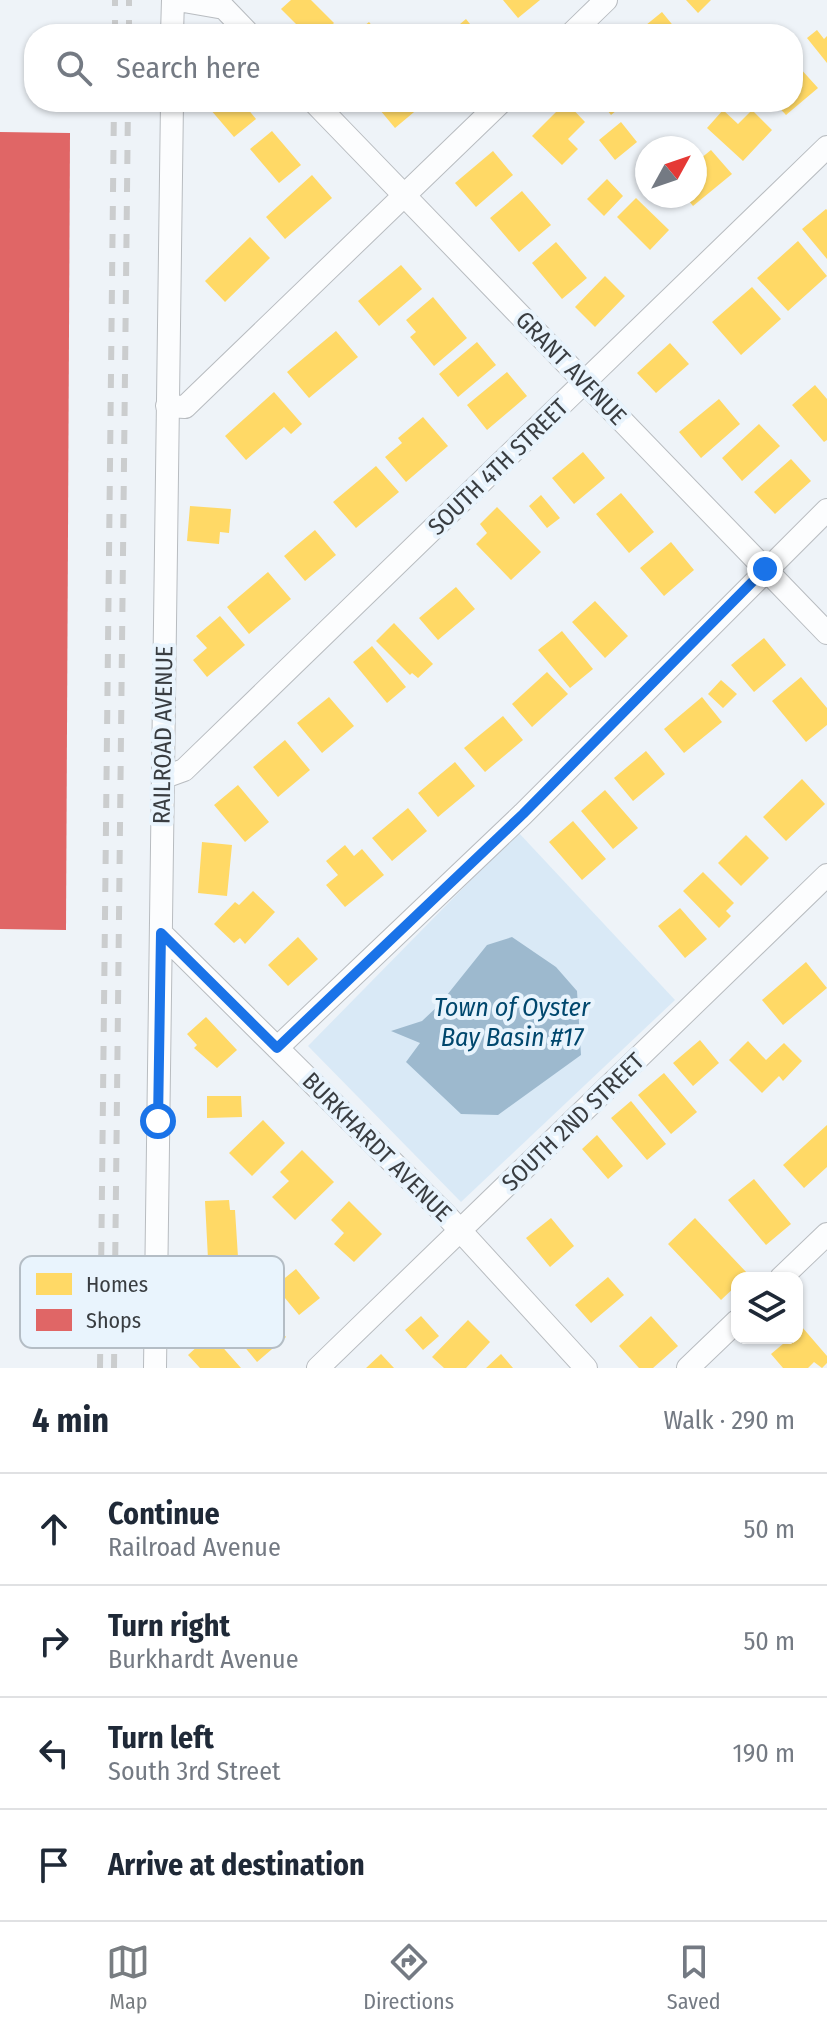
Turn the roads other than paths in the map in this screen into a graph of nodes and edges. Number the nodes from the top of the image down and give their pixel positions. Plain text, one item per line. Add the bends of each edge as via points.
1 (176, 0) edge
2 (606, 0) edge
3 (228, 4) edge
4 (173, 24) edge
5 (242, 24) edge
6 (581, 24) edge
7 (172, 112) edge
8 (324, 112) edge
9 (491, 112) edge
10 (827, 147) edge
11 (405, 196) junction
12 (585, 382) junction
13 (167, 406) junction
14 (827, 510) edge
15 (765, 569) junction
16 (827, 633) edge
17 (162, 778) junction
18 (827, 875) edge
19 (161, 933) junction
20 (277, 1048) junction
21 (461, 1231) junction
22 (827, 1234) edge
23 (157, 1256) edge
24 (787, 1272) edge
25 (731, 1327) edge
26 (155, 1348) edge
27 (155, 1368) edge
28 (318, 1368) edge
29 (586, 1368) edge
30 (688, 1368) edge

1 - 3 street
1 - 4 street
2 - 6 street
3 - 5 street
7 - 13 street, RAILROAD AVENUE
8 - 11 street, GRANT AVENUE
9 - 11 street
10 - 12 street, SOUTH 4TH STREET
11 - 12 street, GRANT AVENUE
11 - 13 street via 185,407
12 - 15 street, GRANT AVENUE
12 - 17 street, SOUTH 4TH STREET via 184,770
13 - 17 street, RAILROAD AVENUE
14 - 15 street
15 - 16 street, GRANT AVENUE
15 - 20 street via 523,814
17 - 19 street, RAILROAD AVENUE
18 - 21 street, SOUTH 2ND STREET
19 - 20 street, BURKHARDT AVENUE
19 - 23 street, RAILROAD AVENUE
20 - 21 street, BURKHARDT AVENUE
21 - 28 street, SOUTH 2ND STREET
21 - 29 street, BURKHARDT AVENUE
22 - 24 street
25 - 30 street
26 - 27 street, RAILROAD AVENUE

